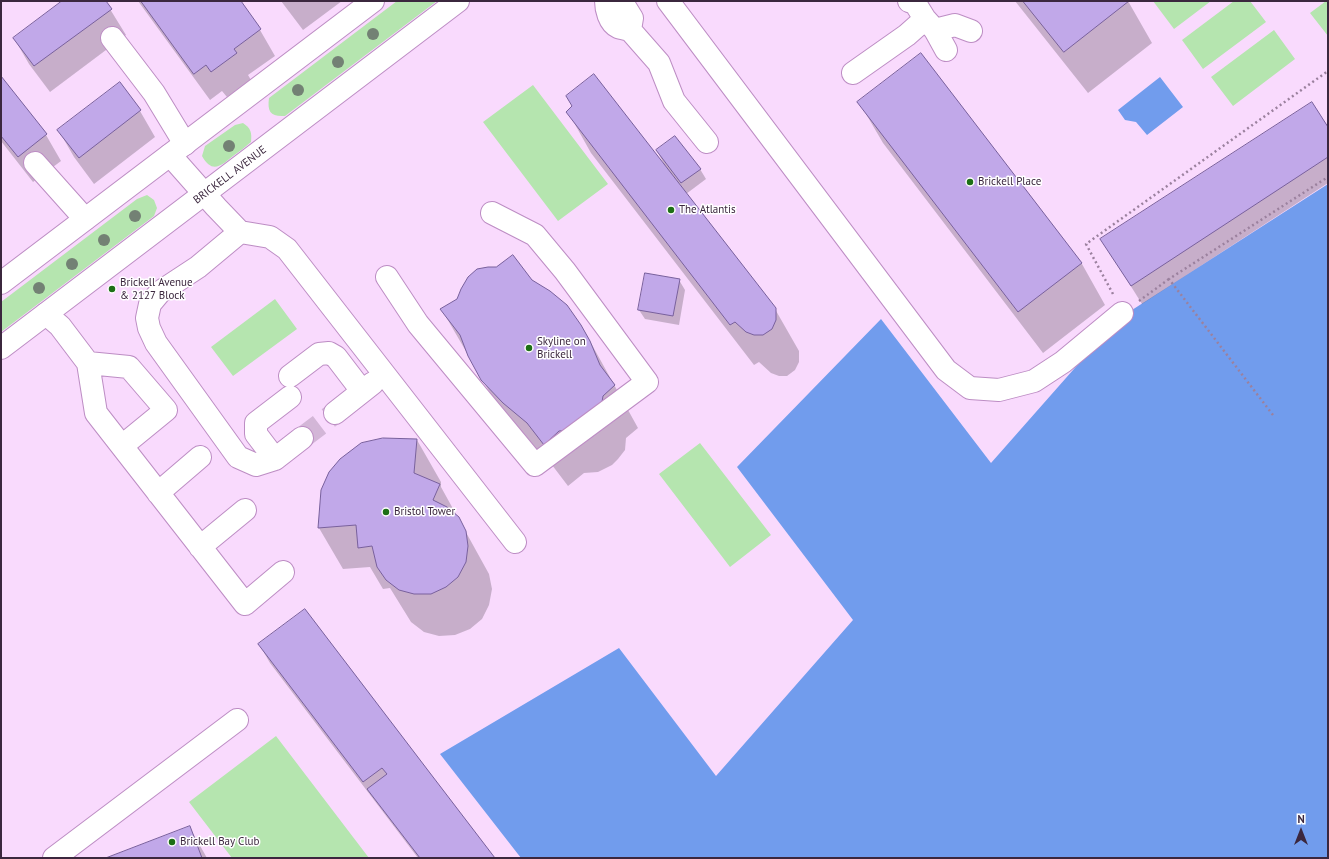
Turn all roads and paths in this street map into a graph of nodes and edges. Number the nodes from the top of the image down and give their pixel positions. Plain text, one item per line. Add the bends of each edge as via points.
1 (373, 1) edge
2 (458, 1) edge
3 (606, 1) edge
4 (617, 1) edge
5 (668, 1) edge
6 (920, 11) edge
7 (630, 30) junction
8 (972, 31) dead end
9 (112, 38) dead end
10 (946, 50) dead end
11 (1328, 71) edge
12 (853, 73) dead end
13 (706, 142) dead end
14 (177, 150) junction
15 (35, 163) dead end
16 (1328, 177) edge
17 (204, 194) junction
18 (492, 213) dead end
19 (85, 219) junction
20 (240, 232) junction
21 (387, 277) dead end
22 (1169, 279) junction
23 (1, 283) edge
24 (1122, 313) junction
25 (46, 314) junction
26 (1, 348) edge
27 (88, 363) junction
28 (385, 374) junction
29 (362, 391) junction
30 (335, 413) tunnel mouth
31 (1273, 414) dead end
32 (302, 438) tunnel mouth
33 (122, 446) junction
34 (200, 457) dead end
35 (275, 459) junction
36 (158, 493) junction
37 (245, 510) dead end
38 (515, 542) dead end
39 (200, 547) junction
40 (283, 572) dead end
41 (237, 720) dead end
42 (54, 858) edge

1 - 14 main road
2 - 17 main road, BRICKELL AVENUE
3 - 7 main road via 606,10 613,22
4 - 7 main road via 622,2 632,18
5 - 24 main road via 946,370 970,388 999,390 1034,381 1063,362
6 - 8 main road
6 - 10 main road
6 - 12 main road via 907,35
7 - 13 main road via 659,63 674,101
9 - 14 main road via 154,93
11 - 24 path via 1086,244
14 - 17 main road
14 - 19 main road
15 - 19 main road
16 - 22 path
17 - 20 main road
17 - 25 main road, BRICKELL AVENUE
18 - 21 main road via 536,234 647,382 536,465 418,324
19 - 23 main road
20 - 28 main road via 270,237 287,249
20 - 35 main road via 198,267 160,292 150,304 147,318 156,343 238,457 256,465
22 - 24 path
22 - 31 path
25 - 26 main road, BRICKELL AVENUE
25 - 27 main road via 60,326
27 - 33 main road via 96,413
27 - 33 main road via 129,368 166,410
28 - 29 main road
28 - 38 main road
29 - 30 main road
29 - 35 main road via 336,357 329,353 320,354 256,423 256,434
32 - 35 main road
33 - 36 main road
34 - 36 main road
36 - 39 main road
37 - 39 main road
39 - 40 main road via 245,604
41 - 42 main road

